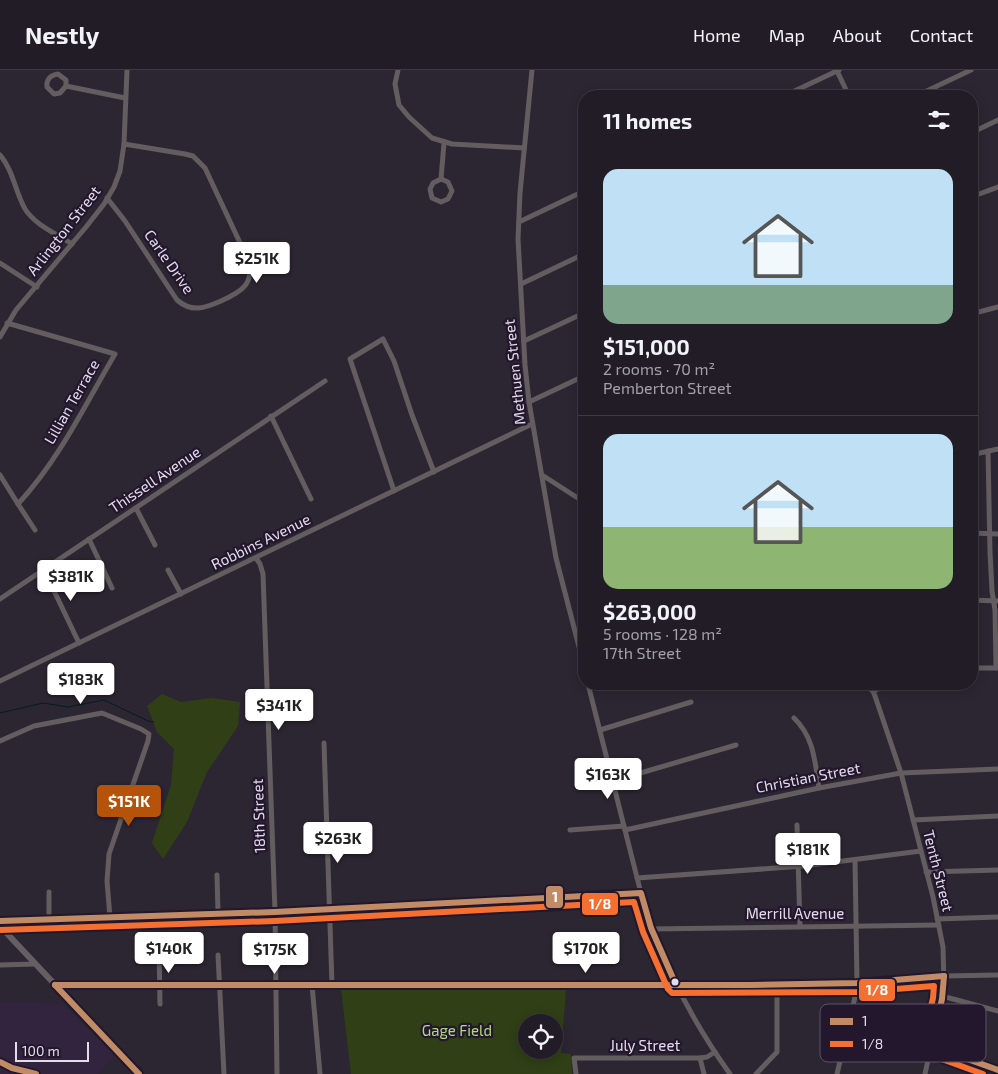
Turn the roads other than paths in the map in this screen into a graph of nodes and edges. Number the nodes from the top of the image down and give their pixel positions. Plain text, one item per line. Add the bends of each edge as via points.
1 (127, 70) edge
2 (398, 70) edge
3 (532, 70) edge
4 (838, 70) edge
5 (971, 70) edge
6 (66, 86) dead end
7 (796, 90) edge
8 (846, 90) edge
9 (929, 90) edge
10 (125, 98) junction
11 (998, 120) edge
12 (978, 130) edge
13 (444, 143) junction
14 (124, 144) junction
15 (524, 148) junction
16 (0, 155) edge
17 (441, 179) junction
18 (998, 187) edge
19 (578, 194) edge
20 (978, 194) edge
21 (107, 198) junction
22 (519, 222) junction
23 (72, 244) junction
24 (578, 257) edge
25 (0, 263) edge
26 (521, 284) junction
27 (37, 287) junction
28 (998, 307) edge
29 (978, 312) edge
30 (578, 316) edge
31 (7, 323) junction
32 (0, 337) edge
33 (524, 341) junction
34 (578, 379) edge
35 (325, 381) dead end
36 (528, 402) junction
37 (271, 416) junction
38 (532, 424) junction
39 (998, 449) edge
40 (988, 451) junction
41 (978, 453) edge
42 (434, 472) junction
43 (0, 475) edge
44 (542, 475) junction
45 (394, 492) junction
46 (578, 498) edge
47 (311, 499) dead end
48 (18, 504) junction
49 (136, 508) junction
50 (35, 530) dead end
51 (978, 533) edge
52 (990, 534) junction
53 (998, 534) edge
54 (89, 539) junction
55 (155, 545) dead end
56 (256, 558) junction
57 (44, 570) junction
58 (168, 570) dead end
59 (112, 588) dead end
60 (181, 594) junction
61 (0, 599) edge
62 (978, 600) edge
63 (996, 601) edge
64 (79, 643) junction
65 (578, 643) edge
66 (978, 668) edge
67 (997, 668) edge
68 (0, 681) edge
69 (590, 690) edge
70 (873, 691) edge
71 (691, 702) dead end
72 (794, 718) dead end
73 (600, 730) junction
74 (0, 741) edge
75 (324, 743) dead end
76 (736, 745) dead end
77 (998, 769) edge
78 (901, 773) junction
79 (613, 781) junction
80 (819, 788) junction
81 (998, 816) edge
82 (913, 820) junction
83 (797, 826) dead end
84 (625, 828) junction
85 (570, 830) dead end
86 (921, 852) junction
87 (855, 860) junction
88 (798, 866) junction
89 (998, 870) edge
90 (926, 872) junction
91 (217, 875) dead end
92 (637, 878) junction
93 (49, 892) dead end
94 (641, 893) junction
95 (329, 909) junction
96 (275, 912) junction
97 (218, 913) junction
98 (998, 917) edge
99 (110, 918) junction
100 (49, 920) junction
101 (0, 921) edge
102 (938, 922) junction
103 (0, 926) edge
104 (800, 926) junction
105 (857, 927) junction
106 (651, 928) junction
107 (159, 944) dead end
108 (218, 955) dead end
109 (36, 964) junction
110 (0, 965) edge
111 (998, 975) edge
112 (944, 976) junction
113 (857, 983) junction
114 (159, 984) junction
115 (776, 984) junction
116 (55, 985) junction
117 (218, 985) junction
118 (276, 985) junction
119 (312, 985) junction
120 (332, 985) junction
121 (676, 985) junction
122 (942, 996) junction
123 (160, 1004) dead end
124 (852, 1004) edge
125 (940, 1004) edge
126 (972, 1004) edge
127 (715, 1052) junction
128 (700, 1058) junction
129 (976, 1062) edge
130 (998, 1070) edge
131 (139, 1074) edge
132 (224, 1074) edge
133 (277, 1074) edge
134 (320, 1074) edge
135 (576, 1074) edge
136 (704, 1074) edge
137 (730, 1074) edge
138 (756, 1074) edge

1 - 10 street, Arlington Street
2 - 13 street via 395,89 401,109 429,136
3 - 15 street, Methuen Street
4 - 7 street
4 - 8 street
5 - 9 street
6 - 10 street
10 - 14 street, Arlington Street
11 - 12 street
13 - 15 street
13 - 17 street
14 - 21 street, Arlington Street via 117,179
14 - 21 street, Carle Drive via 193,156 205,168 248,260 247,284 236,295 206,307 198,309 183,305
15 - 22 street, Methuen Street
16 - 23 street via 28,214
17 - 17 street via 448,182 452,191 448,199 441,202 432,198 430,191 433,183
18 - 20 street
19 - 22 street
21 - 23 street, Arlington Street
22 - 26 street, Methuen Street
23 - 27 street, Arlington Street
24 - 26 street
25 - 27 street
26 - 33 street, Methuen Street
27 - 31 street, Arlington Street
28 - 29 street
30 - 33 street
31 - 32 street, Arlington Street
31 - 48 street, Lillian Terrace via 115,354 73,428
33 - 36 street, Methuen Street
34 - 36 street
35 - 37 street, Thissell Avenue
36 - 38 street, Methuen Street
37 - 47 street
37 - 49 street, Thissell Avenue
38 - 42 street, Robbins Avenue
38 - 44 street, Methuen Street
39 - 40 street
40 - 41 street
40 - 52 street
42 - 45 street, Robbins Avenue
42 - 45 street via 383,339 350,359
43 - 48 street
44 - 46 street
44 - 65 street, Methuen Street via 558,566
45 - 56 street, Robbins Avenue
48 - 50 street
49 - 54 street, Thissell Avenue
49 - 55 street
51 - 52 street
52 - 53 street
52 - 63 street via 992,591
54 - 57 street, Thissell Avenue
54 - 59 street
56 - 60 street, Robbins Avenue
56 - 96 street, 18th Street via 263,574
57 - 61 street, Thissell Avenue
57 - 64 street
58 - 60 street
60 - 64 street, Robbins Avenue
62 - 63 street
63 - 67 street
64 - 68 street, Robbins Avenue
66 - 67 street
69 - 73 street
70 - 78 street, Tenth Street
71 - 73 street
72 - 80 street via 805,729 810,742
73 - 79 street
74 - 99 street via 34,726 102,713 148,734 109,854
75 - 95 street
76 - 79 street
77 - 78 street, Christian Street
78 - 80 street, Christian Street
78 - 82 street, Tenth Street
79 - 84 street
80 - 84 street, Christian Street
81 - 82 street
82 - 86 street, Tenth Street
83 - 88 street
84 - 85 street, Christian Street
84 - 92 street
86 - 87 street
86 - 90 street, Tenth Street
87 - 88 street
87 - 105 street
88 - 92 street
88 - 104 street
89 - 90 street
90 - 102 street, Tenth Street
91 - 97 street
92 - 94 street
93 - 100 street
94 - 95 street
94 - 106 street
95 - 96 street
95 - 120 street
96 - 97 street
96 - 118 street, 18th Street
97 - 99 street
98 - 102 street, Merrill Avenue
99 - 100 street
100 - 101 street
102 - 105 street, Merrill Avenue
102 - 112 street, Tenth Street
103 - 109 main road
104 - 105 street, Merrill Avenue
104 - 106 street, Merrill Avenue
105 - 113 street
106 - 121 street
107 - 114 street
108 - 117 street
109 - 110 street
109 - 116 main road
111 - 112 street
112 - 113 street
112 - 122 street, Tenth Street
113 - 115 street
113 - 124 street
114 - 116 street
114 - 117 street
114 - 123 street
115 - 121 street
115 - 138 street via 777,1052
116 - 131 main road
117 - 118 street
117 - 132 street
118 - 119 street
118 - 133 street, 18th Street
119 - 120 street
119 - 134 street
120 - 121 street
121 - 127 street
122 - 125 street, Tenth Street
122 - 126 street
127 - 128 street, July Street
127 - 137 street
128 - 135 street, July Street via 574,1058
128 - 136 street
129 - 130 street

